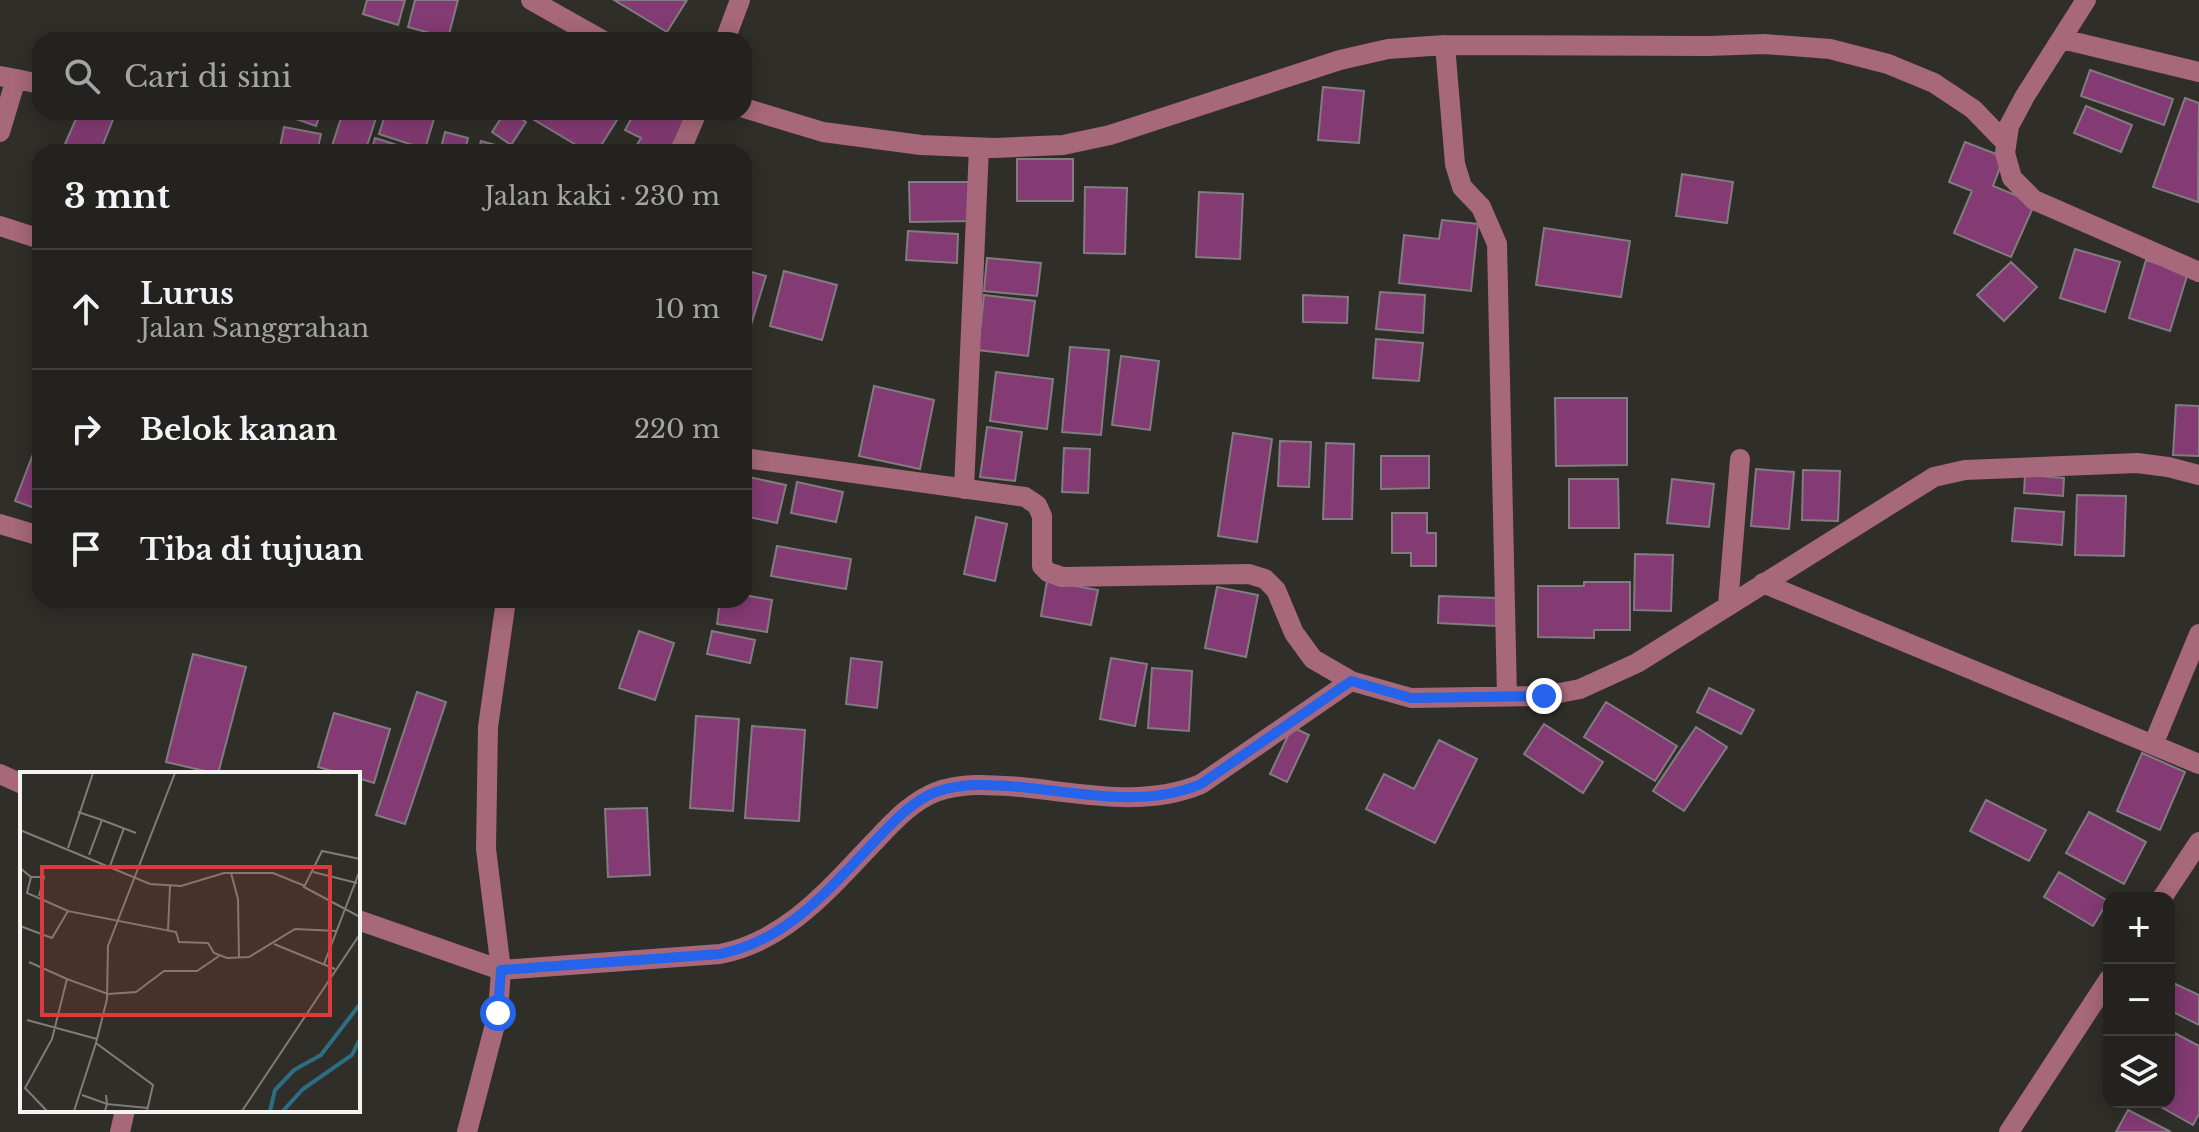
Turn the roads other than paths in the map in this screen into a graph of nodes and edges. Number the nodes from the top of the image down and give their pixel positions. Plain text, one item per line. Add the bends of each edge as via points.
1 (531, 0) edge
2 (740, 0) edge
3 (2086, 0) edge
4 (588, 32) edge
5 (728, 32) edge
6 (2062, 39) junction
7 (1445, 45) junction
8 (2199, 72) edge
9 (8, 78) edge
10 (32, 82) edge
11 (752, 110) edge
12 (694, 120) edge
13 (0, 132) edge
14 (2006, 143) junction
15 (683, 144) edge
16 (979, 148) junction
17 (0, 226) edge
18 (32, 236) edge
19 (2199, 272) edge
20 (752, 459) edge
21 (1740, 459) dead end
22 (2199, 475) edge
23 (964, 489) junction
24 (0, 524) edge
25 (32, 534) edge
26 (1763, 583) junction
27 (1728, 605) junction
28 (505, 608) edge
29 (2199, 634) edge
30 (1351, 681) junction
31 (1507, 697) junction
32 (2153, 745) junction
33 (2199, 764) edge
34 (0, 774) edge
35 (20, 783) edge
36 (2199, 842) edge
37 (2166, 892) edge
38 (360, 921) edge
39 (501, 970) junction
40 (2103, 988) edge
41 (125, 1112) edge
42 (120, 1132) edge
43 (467, 1132) edge
44 (2009, 1132) edge

1 - 4 street
2 - 5 street
3 - 6 street
6 - 8 street
6 - 14 street via 2025,96
7 - 14 street via 1764,44 1830,49 1934,83 1973,109
7 - 16 street via 1388,49 1340,60 1110,135 1063,145
7 - 31 street via 1455,164 1462,187 1481,207 1497,244
9 - 10 street
9 - 13 street
11 - 16 street via 823,132
12 - 15 street
14 - 19 street via 2012,178 2034,200
16 - 23 street
17 - 18 street
20 - 23 street
21 - 27 street
22 - 26 street via 2137,463 1965,470 1934,477
23 - 30 street via 1025,497 1037,505 1042,516 1042,566 1062,577 1249,574 1265,579 1313,659
24 - 25 street
26 - 27 street
26 - 32 street
27 - 31 street via 1637,663 1580,689
28 - 39 street via 487,742 486,849
29 - 32 street
30 - 31 street via 1411,698
30 - 39 street via 1181,793 1136,798 987,784 932,793 892,823 817,902 741,950
32 - 33 street
34 - 35 street
36 - 37 street
38 - 39 street
39 - 43 street via 498,1013
40 - 44 street
41 - 42 street

